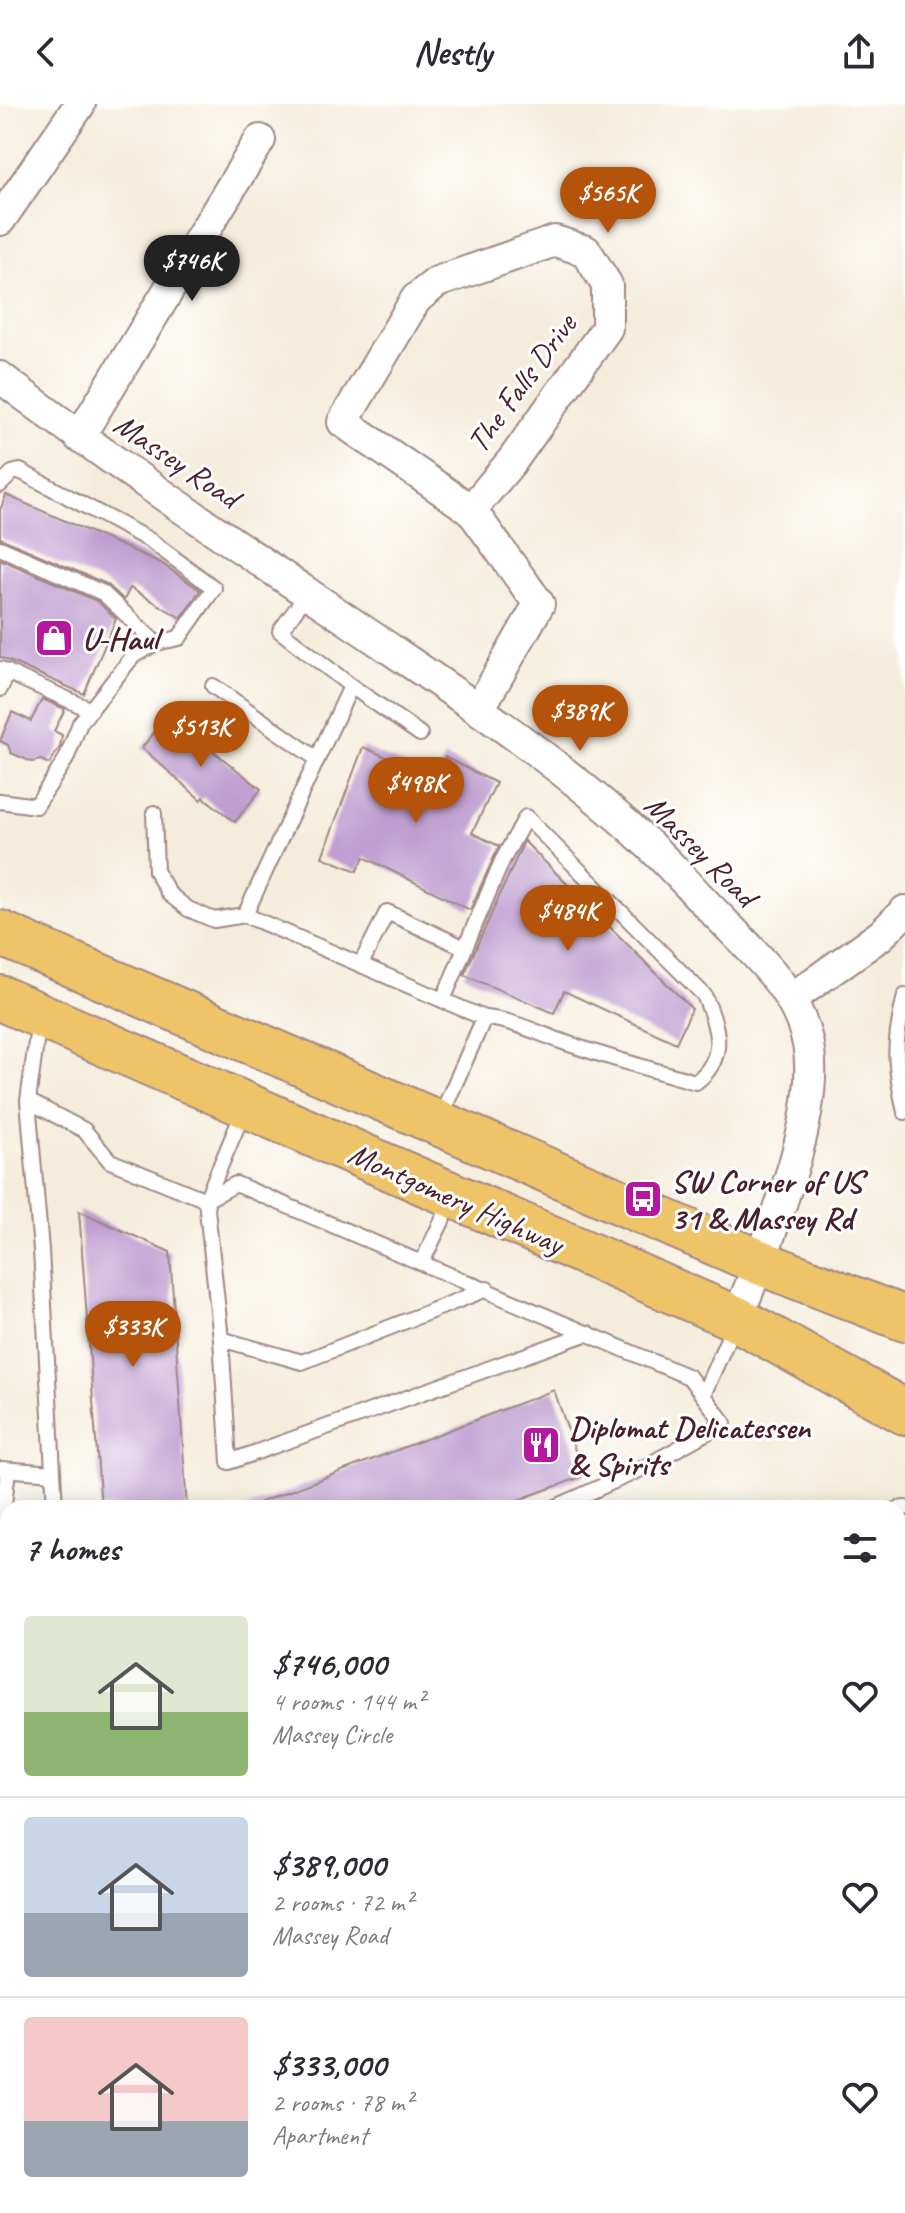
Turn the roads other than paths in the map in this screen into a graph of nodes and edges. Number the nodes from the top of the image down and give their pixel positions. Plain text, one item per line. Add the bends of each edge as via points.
1 (80, 104) edge
2 (260, 140) dead end
3 (0, 220) edge
4 (0, 377) edge
5 (79, 437) junction
6 (0, 485) edge
7 (471, 510) junction
8 (0, 548) edge
9 (308, 593) junction
10 (156, 643) junction
11 (4, 670) edge
12 (213, 686) dead end
13 (351, 686) junction
14 (0, 689) edge
15 (479, 709) junction
16 (91, 710) junction
17 (420, 734) dead end
18 (317, 759) junction
19 (0, 801) edge
20 (154, 813) dead end
21 (905, 911) edge
22 (245, 915) junction
23 (0, 933) edge
24 (465, 948) junction
25 (361, 964) junction
26 (905, 996) edge
27 (0, 998) edge
28 (792, 998) junction
29 (443, 1000) junction
30 (40, 1015) junction
31 (484, 1018) junction
32 (28, 1101) junction
33 (246, 1106) junction
34 (905, 1112) edge
35 (437, 1124) junction
36 (453, 1197) junction
37 (206, 1200) junction
38 (422, 1262) junction
39 (759, 1262) junction
40 (487, 1289) junction
41 (737, 1319) junction
42 (905, 1319) edge
43 (588, 1333) junction
44 (221, 1339) junction
45 (703, 1395) junction
46 (905, 1412) edge
47 (4, 1470) edge
48 (53, 1473) junction
49 (3, 1500) edge
50 (55, 1500) edge
51 (572, 1500) edge

1 - 3 street
2 - 5 street
4 - 5 street, Massey Road
5 - 9 street, Massey Road
6 - 10 lane via 20,471 151,541 214,588 179,638
7 - 7 street, The Falls Drive via 607,328 607,285 586,251 555,241 437,282 416,299 343,422
7 - 15 street, The Falls Drive via 539,604
8 - 10 lane via 103,593
9 - 13 lane via 280,631
9 - 15 street, Massey Road
10 - 16 lane via 133,656
11 - 14 lane
11 - 16 lane
12 - 18 lane
13 - 17 lane
13 - 18 lane
15 - 28 street, Massey Road via 647,843
16 - 19 lane via 36,806
18 - 22 lane
20 - 22 lane via 156,871 169,894 214,920
21 - 28 street via 881,935
22 - 25 lane
23 - 35 main road, Montgomery Highway
24 - 25 lane via 387,912
24 - 29 lane
24 - 31 lane via 526,817 704,995 715,1021 717,1050 712,1070 696,1082 509,1020
25 - 29 lane
26 - 34 lane via 894,1038
27 - 30 main road, Montgomery Highway
28 - 39 street, Massey Road via 808,1042 810,1078 797,1154
29 - 31 lane
30 - 32 lane
30 - 33 main road, Montgomery Highway
31 - 35 lane
32 - 37 lane via 84,1130 110,1161
32 - 48 lane
33 - 36 main road, Montgomery Highway
33 - 37 lane
35 - 39 main road, Montgomery Highway
36 - 38 lane
36 - 41 main road, Montgomery Highway
37 - 38 lane via 236,1184
37 - 44 lane
38 - 40 lane
39 - 41 street, Massey Road
39 - 42 main road, Montgomery Highway
40 - 43 lane
40 - 44 lane via 302,1362
41 - 45 lane
41 - 46 main road, Montgomery Highway
43 - 44 lane via 229,1462
43 - 45 lane via 689,1377
45 - 51 lane via 724,1423
47 - 48 lane
47 - 49 lane
48 - 50 lane

